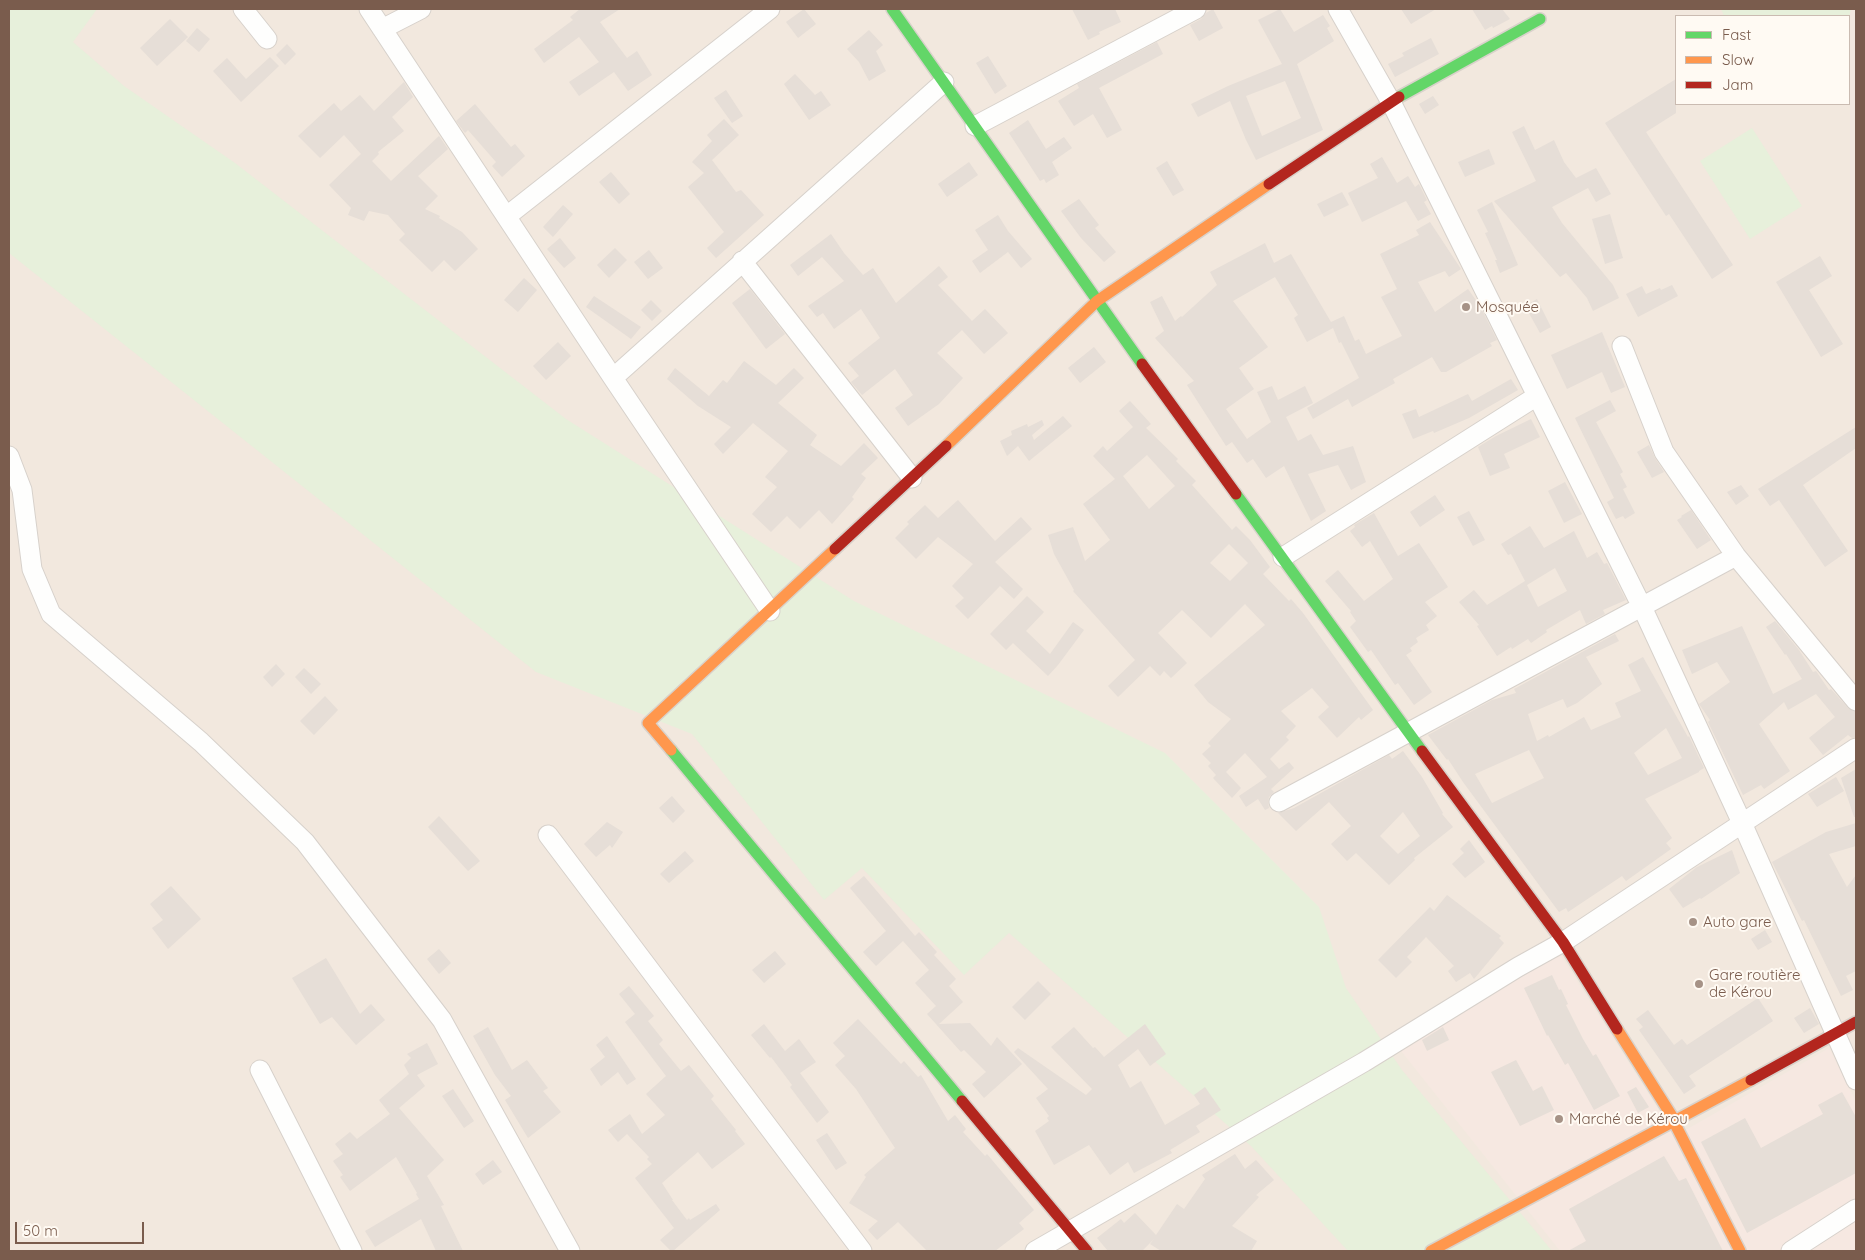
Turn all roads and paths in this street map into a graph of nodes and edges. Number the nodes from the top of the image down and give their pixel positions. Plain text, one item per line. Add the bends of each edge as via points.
1 (243, 9) edge
2 (369, 9) edge
3 (421, 9) edge
4 (770, 9) edge
5 (892, 9) edge
6 (1196, 9) edge
7 (1338, 9) edge
8 (1540, 20) dead end
9 (382, 29) junction
10 (267, 39) dead end
11 (944, 82) junction
12 (1392, 102) junction
13 (976, 126) junction
14 (507, 216) junction
15 (742, 261) junction
16 (1097, 301) junction
17 (1622, 346) dead end
18 (613, 378) junction
19 (1537, 396) junction
20 (9, 456) edge
21 (912, 478) junction
22 (1736, 556) junction
23 (1283, 557) junction
24 (1642, 607) junction
25 (770, 612) junction
26 (1856, 701) edge
27 (1408, 733) junction
28 (1856, 748) edge
29 (1279, 802) dead end
30 (1742, 823) junction
31 (548, 835) dead end
32 (1562, 942) junction
33 (1856, 1022) edge
34 (1835, 1033) junction
35 (260, 1070) dead end
36 (1856, 1080) edge
37 (1674, 1122) junction
38 (1856, 1209) edge
39 (1070, 1231) junction
40 (352, 1251) edge
41 (570, 1251) edge
42 (862, 1251) edge
43 (1035, 1251) edge
44 (1087, 1251) edge
45 (1431, 1251) edge
46 (1740, 1251) edge
47 (1791, 1251) edge

1 - 10 street
2 - 9 street
3 - 9 street
4 - 14 street
5 - 11 street
6 - 13 street
7 - 12 street
8 - 12 street
9 - 14 street
11 - 13 street
11 - 15 street
12 - 16 street
12 - 19 street
13 - 16 street
14 - 18 street
15 - 18 street
15 - 21 street
16 - 21 street
16 - 23 street
17 - 22 street via 1664,452
18 - 25 street
19 - 23 street
19 - 24 street
20 - 41 street via 22,490 32,569 51,614 201,742 304,842 442,1020
21 - 25 street
22 - 24 street
22 - 26 street
23 - 27 street
24 - 27 street
24 - 30 street
25 - 39 street via 648,723
27 - 29 street
27 - 32 street
28 - 30 street
30 - 32 street
30 - 34 street
31 - 42 street
32 - 37 street
32 - 39 street via 1364,1062
33 - 34 street
34 - 36 street
34 - 37 street
35 - 40 street
37 - 45 street
37 - 46 street
38 - 47 street
39 - 43 street
39 - 44 street

